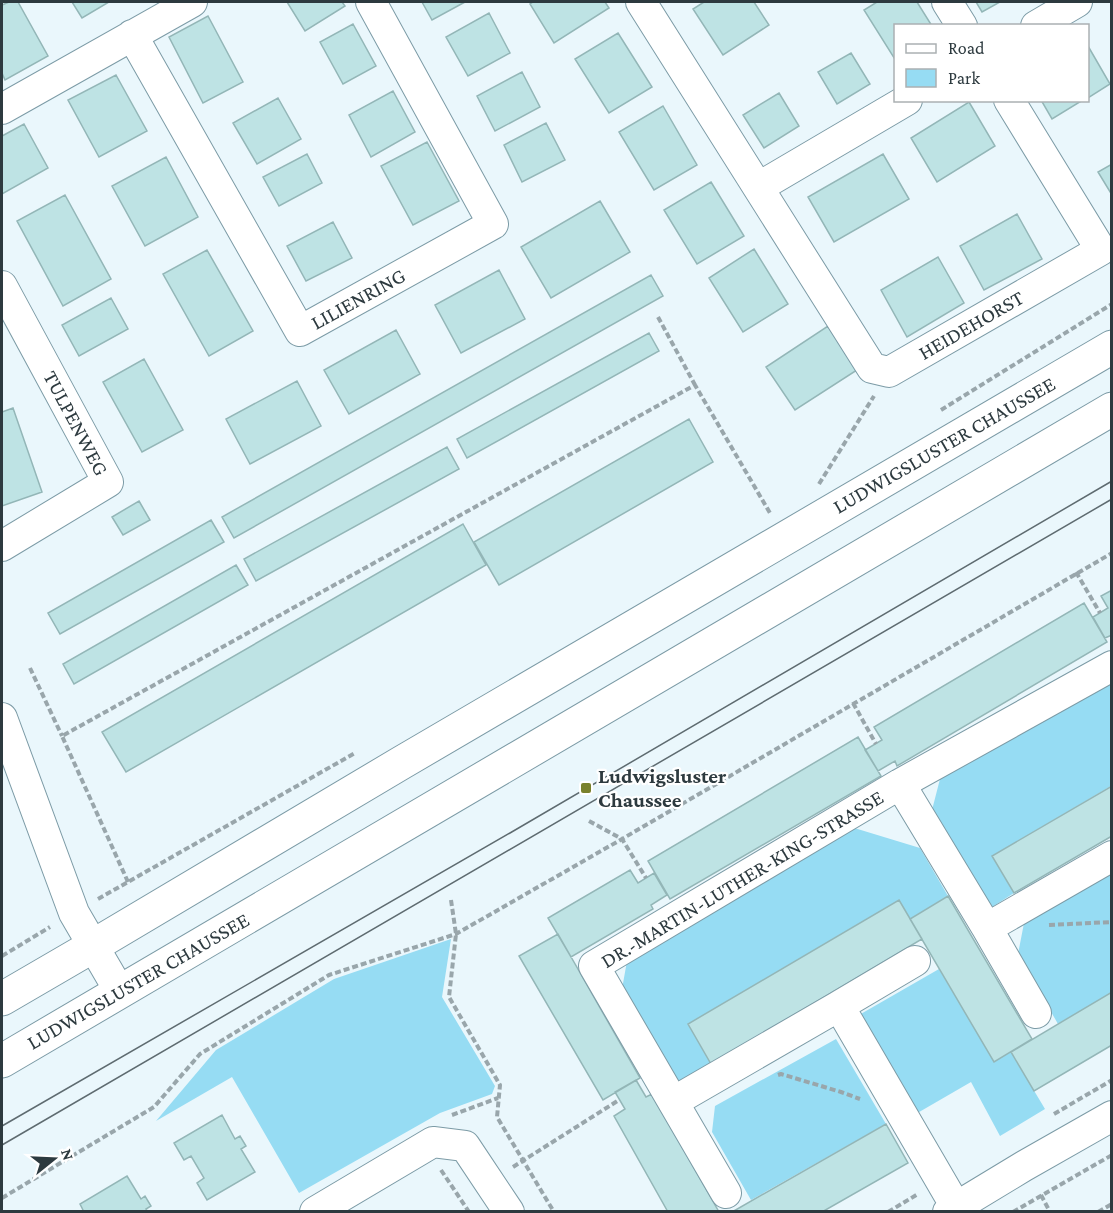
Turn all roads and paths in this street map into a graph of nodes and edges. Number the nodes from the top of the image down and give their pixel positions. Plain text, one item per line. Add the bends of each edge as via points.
1 (192, 2) edge
2 (371, 2) edge
3 (641, 2) edge
4 (947, 2) edge
5 (1077, 2) edge
6 (961, 24) edge
7 (1039, 24) edge
8 (132, 35) junction
9 (904, 102) edge
10 (1010, 102) edge
11 (2, 109) edge
12 (759, 187) junction
13 (2, 286) edge
14 (658, 317) dead end
15 (1112, 347) edge
16 (889, 372) junction
17 (695, 385) junction
18 (1112, 409) edge
19 (819, 484) dead end
20 (770, 514) dead end
21 (2, 546) edge
22 (1112, 553) edge
23 (1076, 572) junction
24 (1100, 612) dead end
25 (1112, 666) edge
26 (30, 668) dead end
27 (853, 703) junction
28 (2, 718) edge
29 (62, 736) junction
30 (876, 744) dead end
31 (900, 784) junction
32 (589, 821) dead end
33 (622, 839) junction
34 (1112, 856) edge
35 (646, 878) dead end
36 (128, 882) dead end
37 (451, 900) dead end
38 (987, 928) junction
39 (456, 934) junction
40 (93, 946) junction
41 (915, 961) dead end
42 (120, 992) junction
43 (2, 999) edge
44 (838, 1006) junction
45 (1036, 1014) dead end
46 (2, 1061) edge
47 (771, 1077) dead end
48 (619, 1100) dead end
49 (862, 1100) dead end
50 (673, 1102) junction
51 (1112, 1116) edge
52 (1112, 1155) edge
53 (522, 1161) junction
54 (489, 1182) junction
55 (726, 1193) dead end
56 (2, 1198) edge
57 (1112, 1204) edge
58 (952, 1209) edge
59 (315, 1212) edge
60 (509, 1212) edge
61 (554, 1212) edge
62 (1013, 1212) edge
63 (1098, 1212) edge

1 - 8 street
2 - 8 street, LILIENRING via 493,224 300,331
3 - 12 street
4 - 6 street
5 - 7 street
8 - 11 street
9 - 12 street
10 - 16 street, HEIDEHORST via 1101,250
12 - 16 street via 872,368
13 - 21 street, TULPENWEG via 108,482
14 - 17 path
15 - 40 street, LUDWIGSLUSTER CHAUSSEE
16 - 19 path
17 - 20 path
17 - 29 path
18 - 42 street, LUDWIGSLUSTER CHAUSSEE
22 - 23 path
23 - 24 path
23 - 27 path
25 - 31 street, DR.-MARTIN-LUTHER-KING-STRASSE
26 - 29 path
27 - 30 path
27 - 33 path
28 - 40 street via 74,913
29 - 36 path
31 - 38 street, DR.-MARTIN-LUTHER-KING-STRASSE
31 - 50 street, DR.-MARTIN-LUTHER-KING-STRASSE via 594,966
32 - 33 path
33 - 35 path
33 - 39 path
34 - 38 street
37 - 39 path
38 - 45 street, DR.-MARTIN-LUTHER-KING-STRASSE
39 - 53 path via 449,997 500,1085 497,1117
39 - 56 path via 329,975 201,1054 154,1107
40 - 42 street
40 - 43 street, LUDWIGSLUSTER CHAUSSEE
41 - 44 street
42 - 46 street, LUDWIGSLUSTER CHAUSSEE
44 - 50 street
44 - 58 street
47 - 49 path via 781,1074
48 - 53 path
50 - 55 street, DR.-MARTIN-LUTHER-KING-STRASSE
51 - 58 street
52 - 62 path
53 - 54 path
53 - 61 path
54 - 59 street via 465,1146 433,1142
54 - 60 street
57 - 63 path

